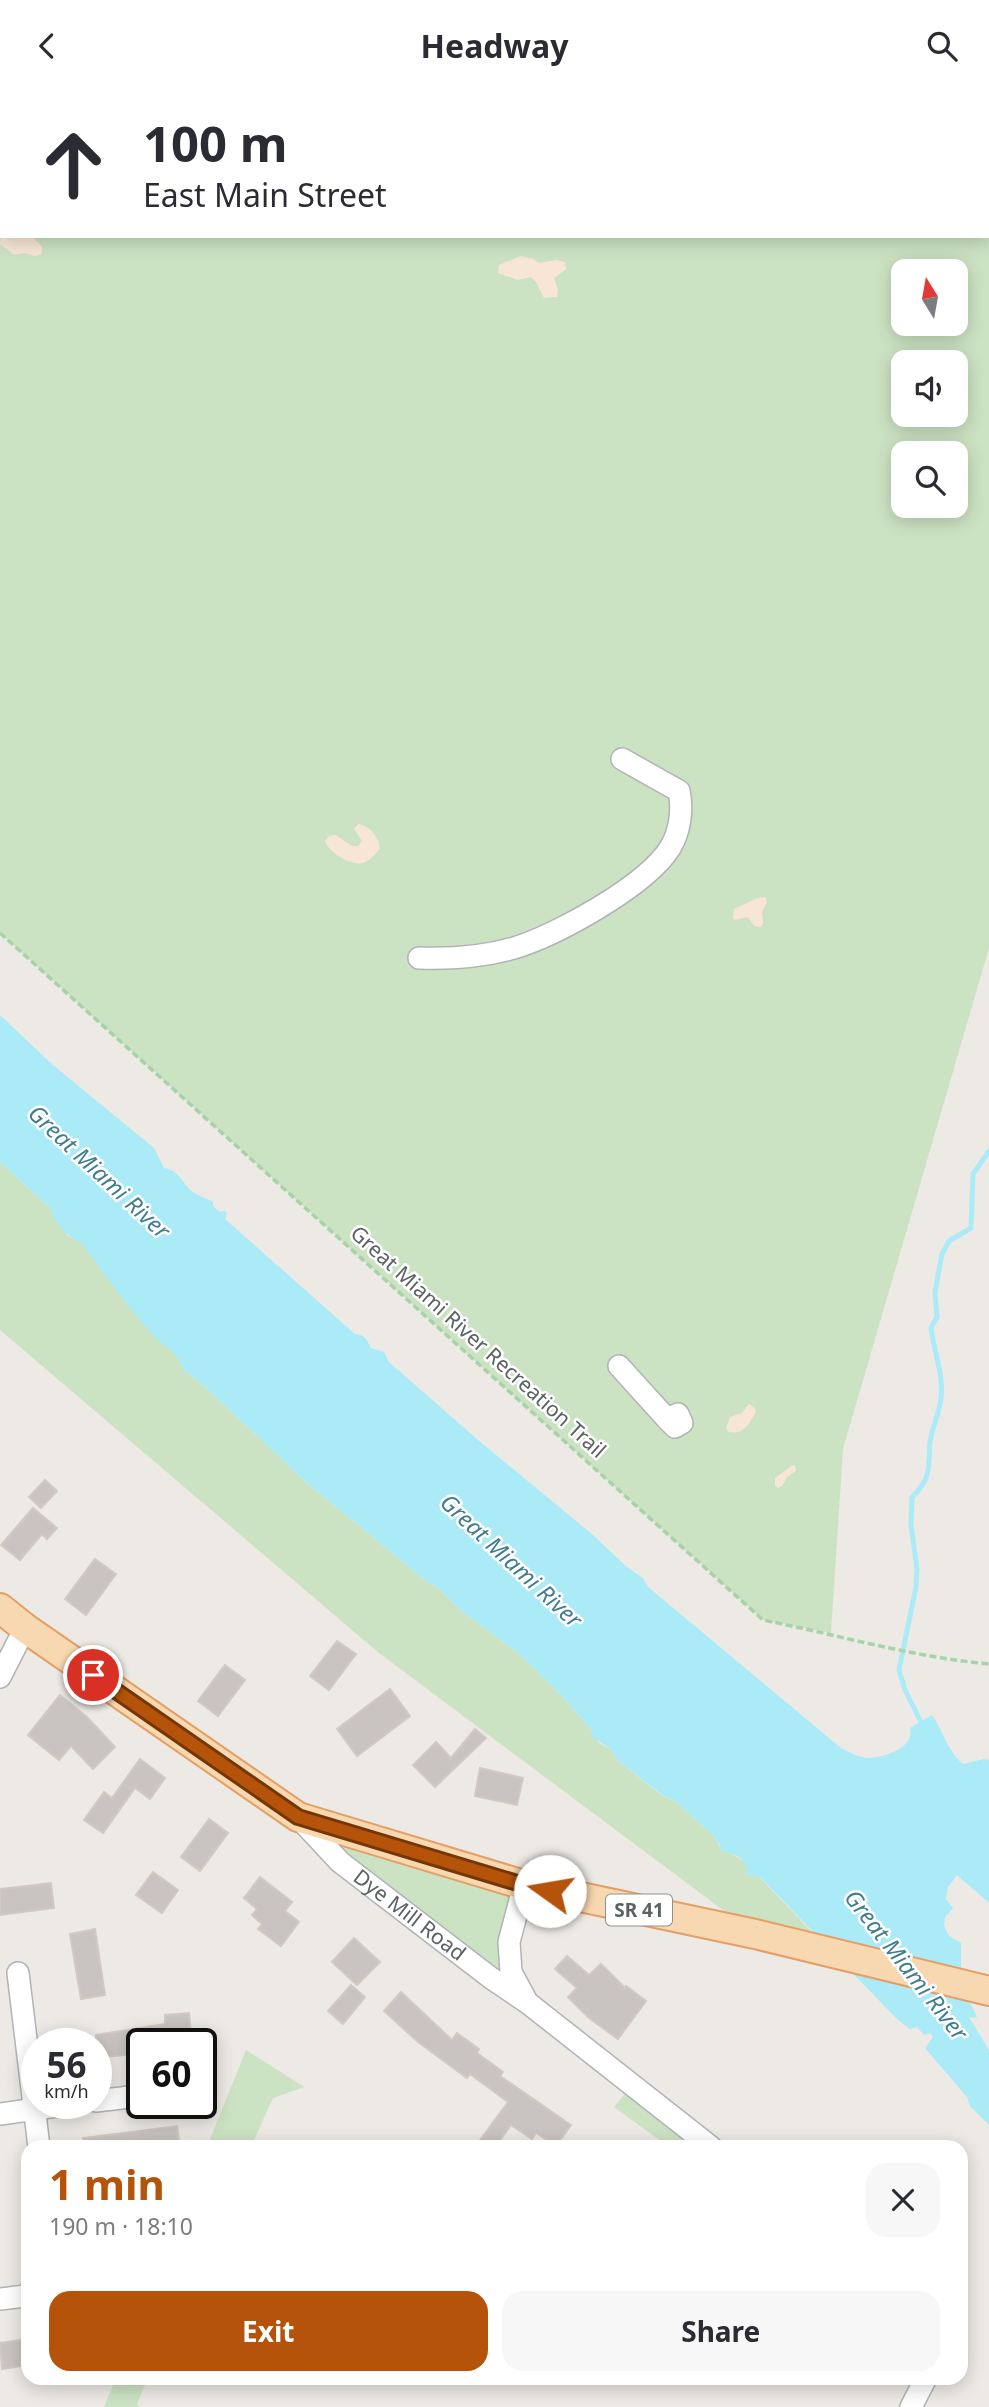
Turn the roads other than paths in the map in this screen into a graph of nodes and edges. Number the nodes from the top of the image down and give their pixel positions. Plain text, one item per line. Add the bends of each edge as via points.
1 (622, 759) dead end
2 (419, 958) dead end
3 (619, 1366) dead end
4 (667, 1419) dead end
5 (0, 1608) edge
6 (25, 1628) junction
7 (0, 1677) edge
8 (298, 1817) junction
9 (524, 1885) junction
10 (18, 1973) dead end
11 (989, 1991) edge
12 (528, 2003) junction
13 (24, 2028) edge
14 (21, 2111) edge
15 (0, 2113) edge
16 (35, 2119) edge
17 (37, 2140) edge
18 (702, 2140) edge
19 (21, 2296) edge
20 (0, 2299) edge
21 (922, 2385) edge
22 (911, 2407) edge

1 - 2 street via 679,791 680,818 671,847 642,878 534,941 482,955
3 - 4 street
5 - 6 main road, SR 41
6 - 7 street
6 - 8 main road, SR 41
8 - 9 main road, SR 41
8 - 12 street, Dye Mill Road via 340,1862
9 - 11 main road, SR 41 via 755,1934
9 - 12 street, Dye Mill Road via 509,1942 511,1972
10 - 13 street
12 - 18 street, Dye Mill Road
14 - 15 street
16 - 17 street
19 - 20 street
21 - 22 street

